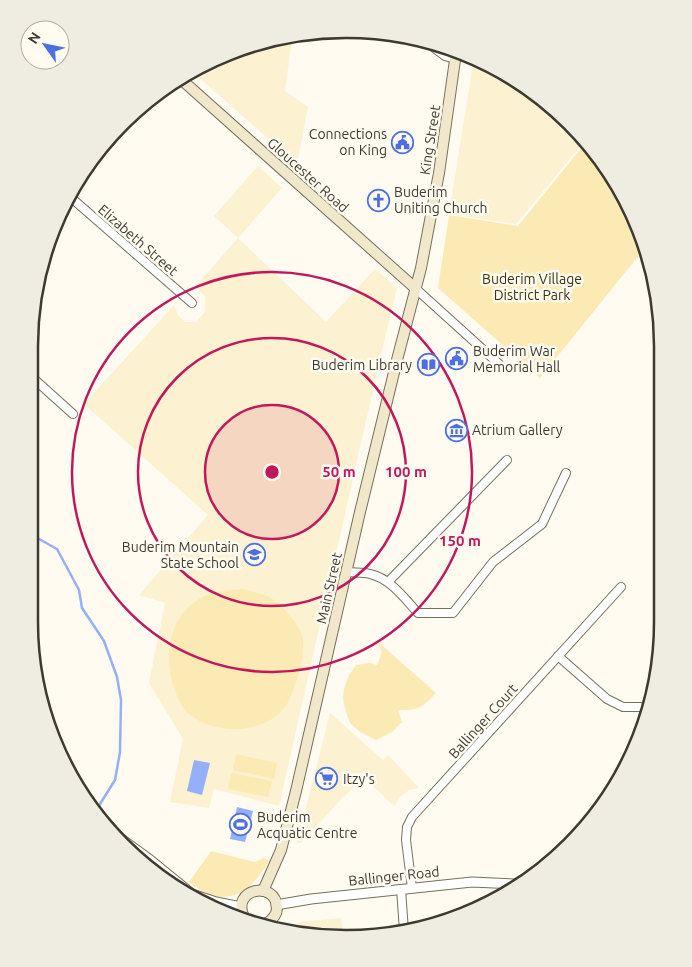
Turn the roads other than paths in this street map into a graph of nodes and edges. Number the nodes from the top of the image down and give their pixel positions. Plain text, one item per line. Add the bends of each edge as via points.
1 (456, 58) edge
2 (185, 83) edge
3 (74, 200) edge
4 (415, 288) junction
5 (192, 303) dead end
6 (499, 364) dead end
7 (38, 382) edge
8 (73, 414) dead end
9 (507, 460) dead end
10 (566, 473) dead end
11 (346, 572) junction
12 (388, 582) junction
13 (620, 587) dead end
14 (558, 656) junction
15 (642, 707) edge
16 (504, 885) edge
17 (412, 888) junction
18 (401, 889) junction
19 (263, 891) junction
20 (221, 903) edge
21 (276, 905) junction
22 (241, 906) junction
23 (242, 911) edge
24 (270, 920) edge
25 (404, 924) edge

1 - 4 main road, King Street via 439,172
2 - 4 main road, Gloucester Road
3 - 5 street, Elizabeth Street
4 - 6 street
4 - 11 main road, Main Street
7 - 8 street
9 - 12 street
10 - 12 street via 542,524 493,562 453,613 418,613
11 - 12 street via 370,573
11 - 19 main road, Main Street via 284,840
13 - 14 street, Ballinger Court
14 - 15 street via 607,699 623,707
14 - 17 street, Ballinger Court via 412,817 406,840
16 - 17 street, Ballinger Road via 472,882
17 - 18 street, Ballinger Road
18 - 21 street, Ballinger Road
18 - 25 street
19 - 21 main road via 273,897
19 - 22 main road via 256,890 247,895
20 - 22 street
21 - 24 main road via 275,915
22 - 23 main road

